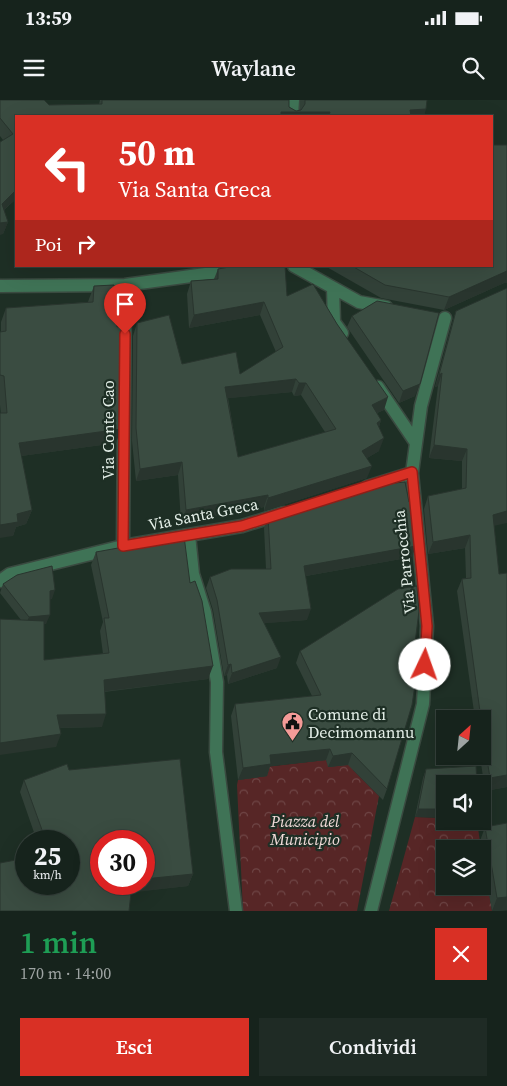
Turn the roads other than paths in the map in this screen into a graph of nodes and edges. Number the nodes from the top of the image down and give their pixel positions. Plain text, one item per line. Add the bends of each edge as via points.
1 (293, 100) edge
2 (292, 115) edge
3 (257, 267) edge
4 (296, 267) edge
5 (125, 285) junction
6 (0, 286) edge
7 (333, 288) junction
8 (397, 309) edge
9 (445, 316) edge
10 (351, 346) edge
11 (372, 378) edge
12 (416, 443) junction
13 (412, 472) junction
14 (351, 493) edge
15 (297, 509) edge
16 (189, 534) junction
17 (123, 546) junction
18 (0, 581) edge
19 (236, 911) edge
20 (371, 911) edge

1 - 2 street
3 - 5 street
4 - 7 street
5 - 6 street
5 - 17 street, Via Conte Cao
7 - 8 street via 359,302
7 - 10 street via 334,322
9 - 12 street, Via Parrocchia via 421,406
11 - 12 street
12 - 13 street, Via Parrocchia
13 - 14 street
13 - 20 street, Via Parrocchia via 427,626 423,704
15 - 16 street, Via Santa Greca via 242,526
16 - 17 street, Via Santa Greca
16 - 19 street via 192,574 205,612 217,682 216,752
17 - 18 street, Via Santa Greca via 10,574

